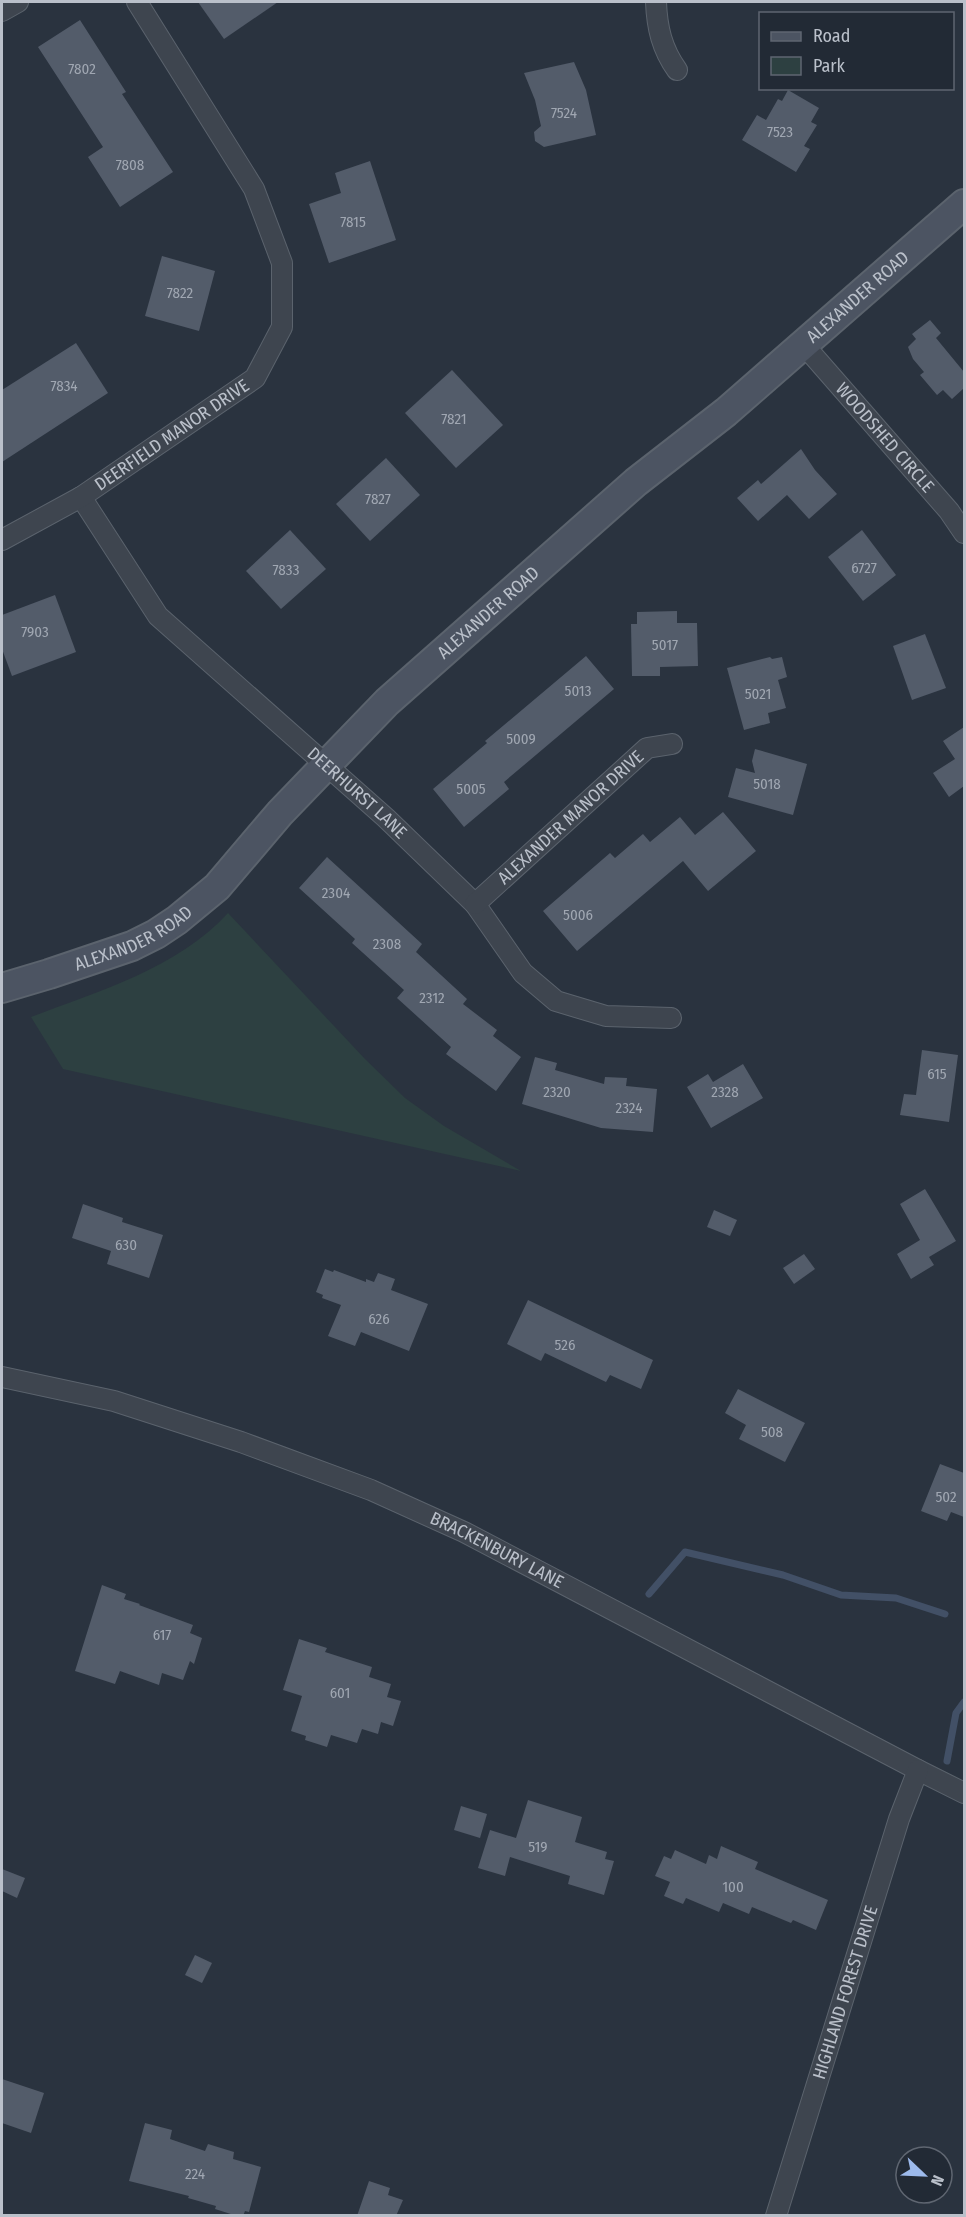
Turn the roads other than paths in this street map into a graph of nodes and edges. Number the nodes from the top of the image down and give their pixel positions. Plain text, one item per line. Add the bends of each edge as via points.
1 (18, 2) edge
2 (137, 2) edge
3 (656, 2) edge
4 (2, 11) edge
5 (677, 70) dead end
6 (964, 204) edge
7 (804, 345) junction
8 (81, 497) junction
9 (964, 533) edge
10 (2, 540) edge
11 (672, 744) dead end
12 (325, 765) junction
13 (475, 904) junction
14 (2, 988) edge
15 (671, 1018) dead end
16 (2, 1377) edge
17 (918, 1770) junction
18 (964, 1793) edge
19 (776, 2216) edge

1 - 4 street
2 - 8 street, DEERFIELD MANOR DRIVE via 254,189 282,263 282,327 255,378
3 - 5 street via 657,26
6 - 7 street, ALEXANDER ROAD
7 - 9 street, WOODSHED CIRCLE
7 - 12 street, ALEXANDER ROAD via 636,482 387,702
8 - 10 street, DEERFIELD MANOR DRIVE
8 - 12 street, DEERHURST LANE via 158,616
11 - 13 street, ALEXANDER MANOR DRIVE via 647,748
12 - 13 street, DEERHURST LANE
12 - 14 street, ALEXANDER ROAD via 217,887 177,920 132,946
13 - 15 street, DEERHURST LANE via 523,974 556,1001 606,1016
16 - 17 street, BRACKENBURY LANE via 125,1404 371,1490 464,1532
17 - 18 street, BRACKENBURY LANE
17 - 19 street, HIGHLAND FOREST DRIVE via 899,1819

